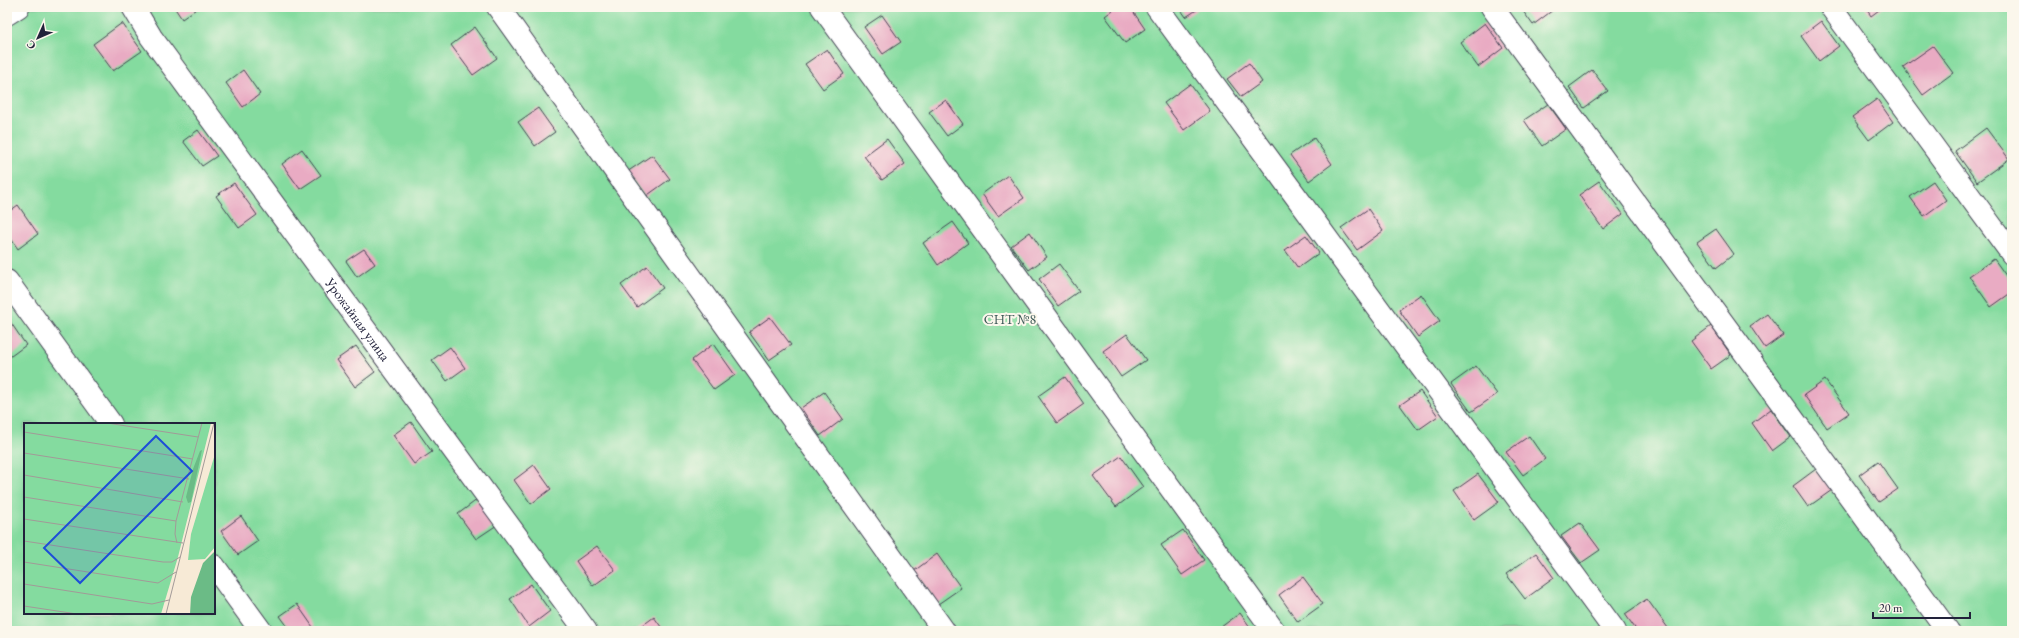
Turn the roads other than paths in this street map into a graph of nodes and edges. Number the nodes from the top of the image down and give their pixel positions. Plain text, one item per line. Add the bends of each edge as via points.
1 (18, 7) edge
2 (133, 7) edge
3 (498, 7) edge
4 (822, 7) edge
5 (1157, 7) edge
6 (1492, 7) edge
7 (1831, 7) edge
8 (7, 14) edge
9 (2012, 254) edge
10 (7, 281) edge
11 (110, 423) edge
12 (215, 567) edge
13 (261, 631) edge
14 (586, 631) edge
15 (944, 631) edge
16 (1274, 631) edge
17 (1615, 631) edge
18 (1948, 631) edge

1 - 8 street
2 - 14 street, Урожайная улица via 150,37
3 - 15 street
4 - 16 street
5 - 17 street
6 - 18 street
7 - 9 street
10 - 11 street
12 - 13 street

